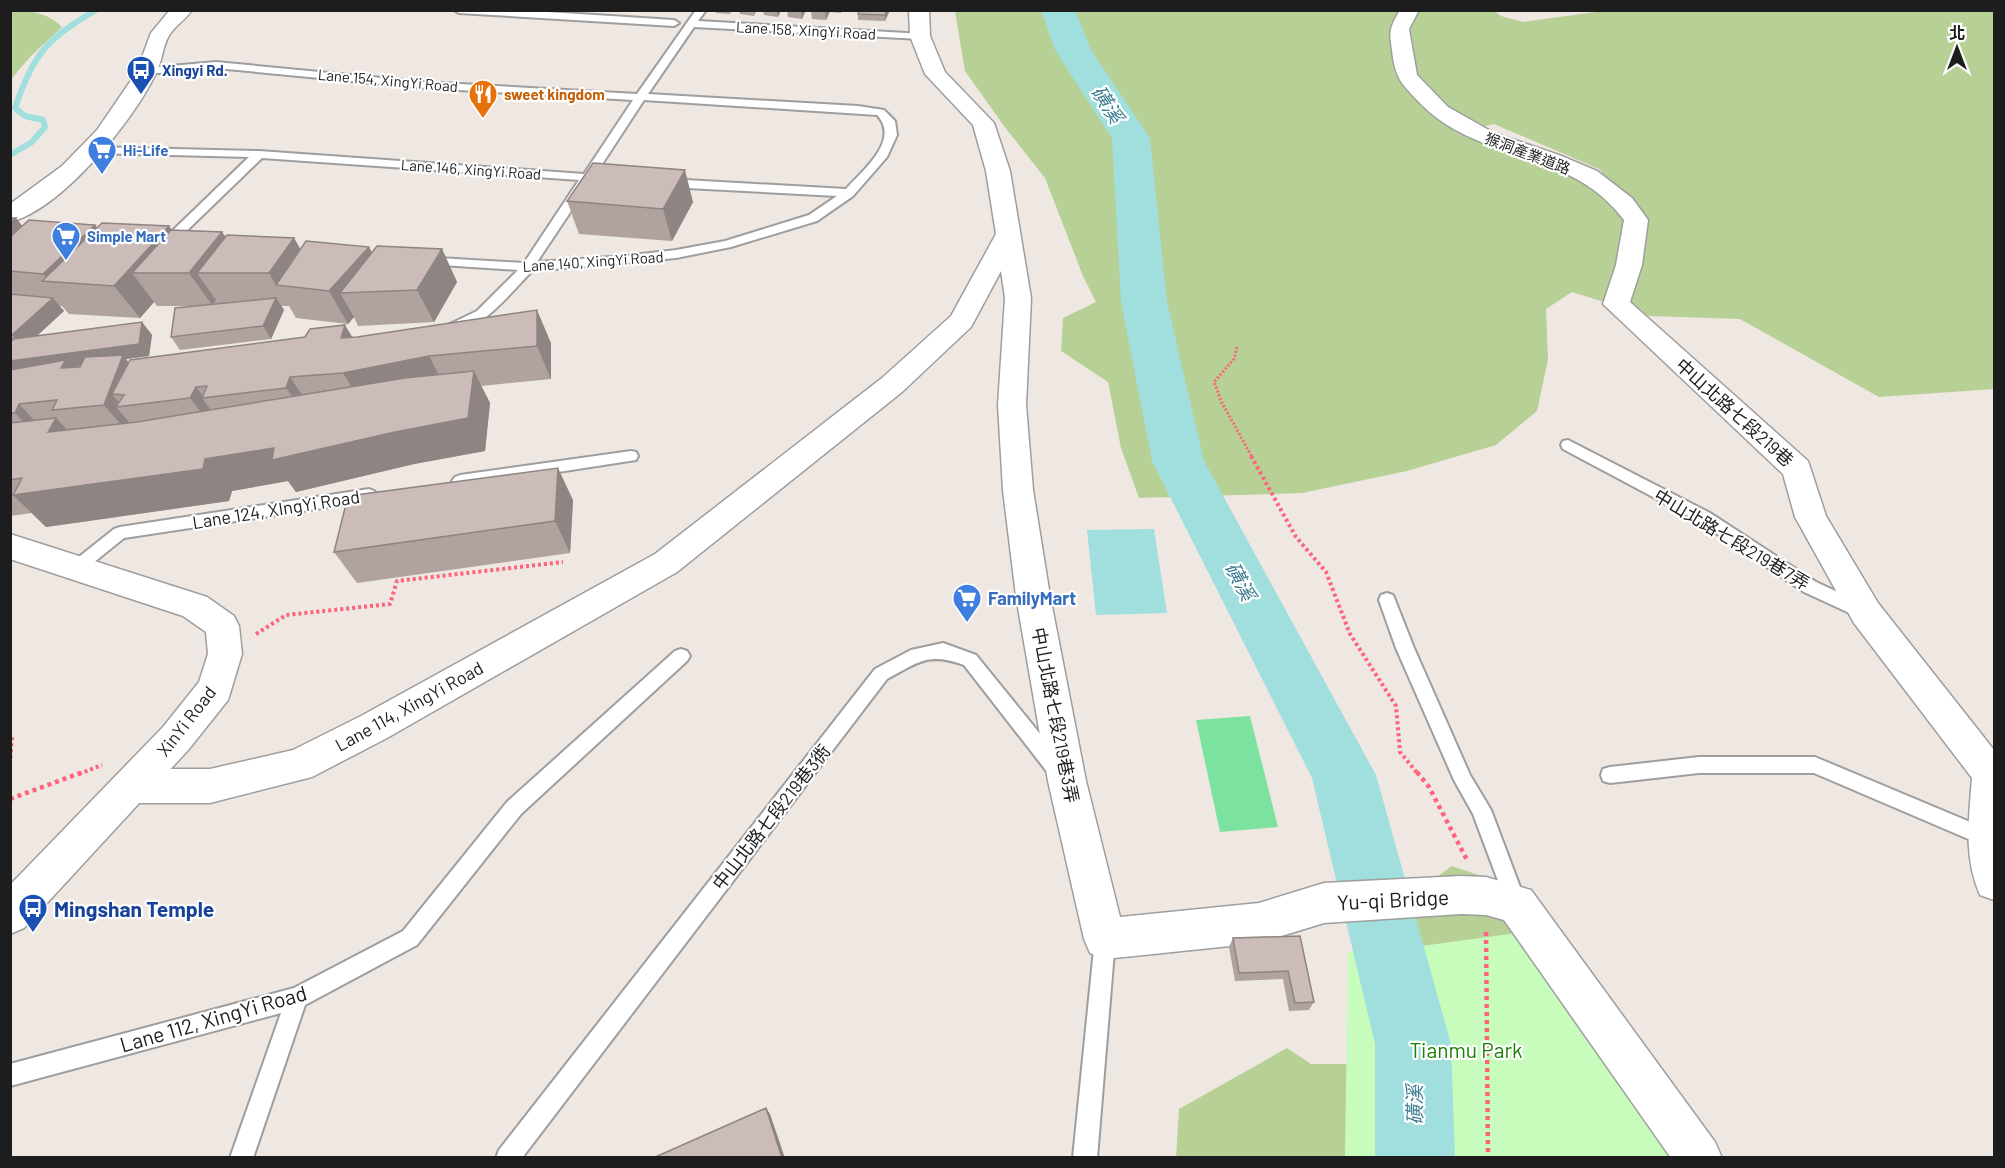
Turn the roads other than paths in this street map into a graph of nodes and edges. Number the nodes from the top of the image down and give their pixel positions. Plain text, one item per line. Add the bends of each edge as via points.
1 (183, 10) edge
2 (459, 10) edge
3 (701, 10) edge
4 (1410, 10) edge
5 (674, 23) dead end
6 (920, 23) edge
7 (691, 24) junction
8 (147, 71) junction
9 (641, 96) junction
10 (880, 112) joint
11 (92, 150) junction
12 (259, 154) junction
13 (587, 178) junction
14 (609, 179) edge
15 (653, 182) edge
16 (849, 193) junction
17 (1624, 203) joint
18 (11, 224) edge
19 (1008, 234) junction
20 (169, 241) edge
21 (412, 259) edge
22 (528, 267) junction
23 (440, 332) edge
24 (1568, 445) dead end
25 (631, 456) dead end
26 (441, 484) edge
27 (381, 493) edge
28 (10, 546) edge
29 (76, 568) junction
30 (1388, 600) dead end
31 (1866, 613) junction
32 (681, 656) dead end
33 (121, 774) junction
34 (1993, 774) edge
35 (1610, 776) dead end
36 (1067, 781) junction
37 (1988, 839) junction
38 (1995, 881) edge
39 (1488, 898) junction
40 (10, 914) edge
41 (1105, 939) junction
42 (297, 998) junction
43 (10, 1075) edge
44 (241, 1158) edge
45 (507, 1158) edge
46 (1085, 1158) edge
47 (1699, 1158) edge

1 - 8 street via 174,16 156,42
2 - 5 lane
3 - 7 lane
4 - 17 street, 猴洞產業道路 via 1399,29 1407,77 1440,112 1486,138 1589,176
6 - 7 lane, Lane 158, XingYi Road
6 - 19 street, 中山北路七段219巷3弄 via 935,74 983,123 998,171
7 - 9 lane
8 - 9 lane, Lane 154, XingYi Road via 216,64 424,85
8 - 11 street
9 - 10 lane, Lane 154, XingYi Road
9 - 13 lane
10 - 16 lane, Lane 140, XingYi Road via 889,121 891,135 883,155
11 - 12 lane, Lane 146, XingYi Road
11 - 18 street
12 - 13 lane, Lane 146, XingYi Road
12 - 20 lane
13 - 14 lane, Lane 146, XingYi Road
13 - 22 lane
15 - 16 lane
16 - 22 lane, Lane 140, XingYi Road via 813,218 727,244 656,257
17 - 31 street, 中山北路七段219巷 via 1636,220 1629,265 1616,304 1797,469 1811,517
19 - 33 street, Lane 114, XingYi Road via 963,321 892,385 666,563 299,765 210,786
19 - 36 street, 中山北路七段219巷3弄 via 1018,298 1012,405 1018,490
21 - 22 lane, Lane 140, XingYi Road
22 - 23 lane via 482,314
24 - 31 lane, 中山北路七段219巷7弄 via 1704,517 1810,587
25 - 26 lane
27 - 29 lane, Lane 124, XIngYi Road via 120,532
28 - 29 street, XinYi Road
29 - 33 street, XinYi Road via 195,606 222,626 225,654 215,689 176,738
30 - 39 lane via 1404,648 1463,780 1481,810
31 - 34 street, 中山北路七段219巷
32 - 42 lane, Lane 112, XingYi Road via 513,808 411,938
33 - 40 street, XinYi Road
34 - 37 street, 中山北路七段219巷
35 - 37 lane via 1699,765 1815,765
36 - 41 street, 中山北路七段219巷3弄
36 - 45 lane, 中山北路七段219巷3衖 via 970,660 943,651 917,655 881,674
37 - 38 street, 中山北路七段219巷 via 1990,870
39 - 41 street, Yu-qi Bridge via 1324,903 1259,923
39 - 47 street
41 - 46 lane, 中山北路七段219巷3弄
42 - 43 lane, Lane 112, XingYi Road
42 - 44 lane

